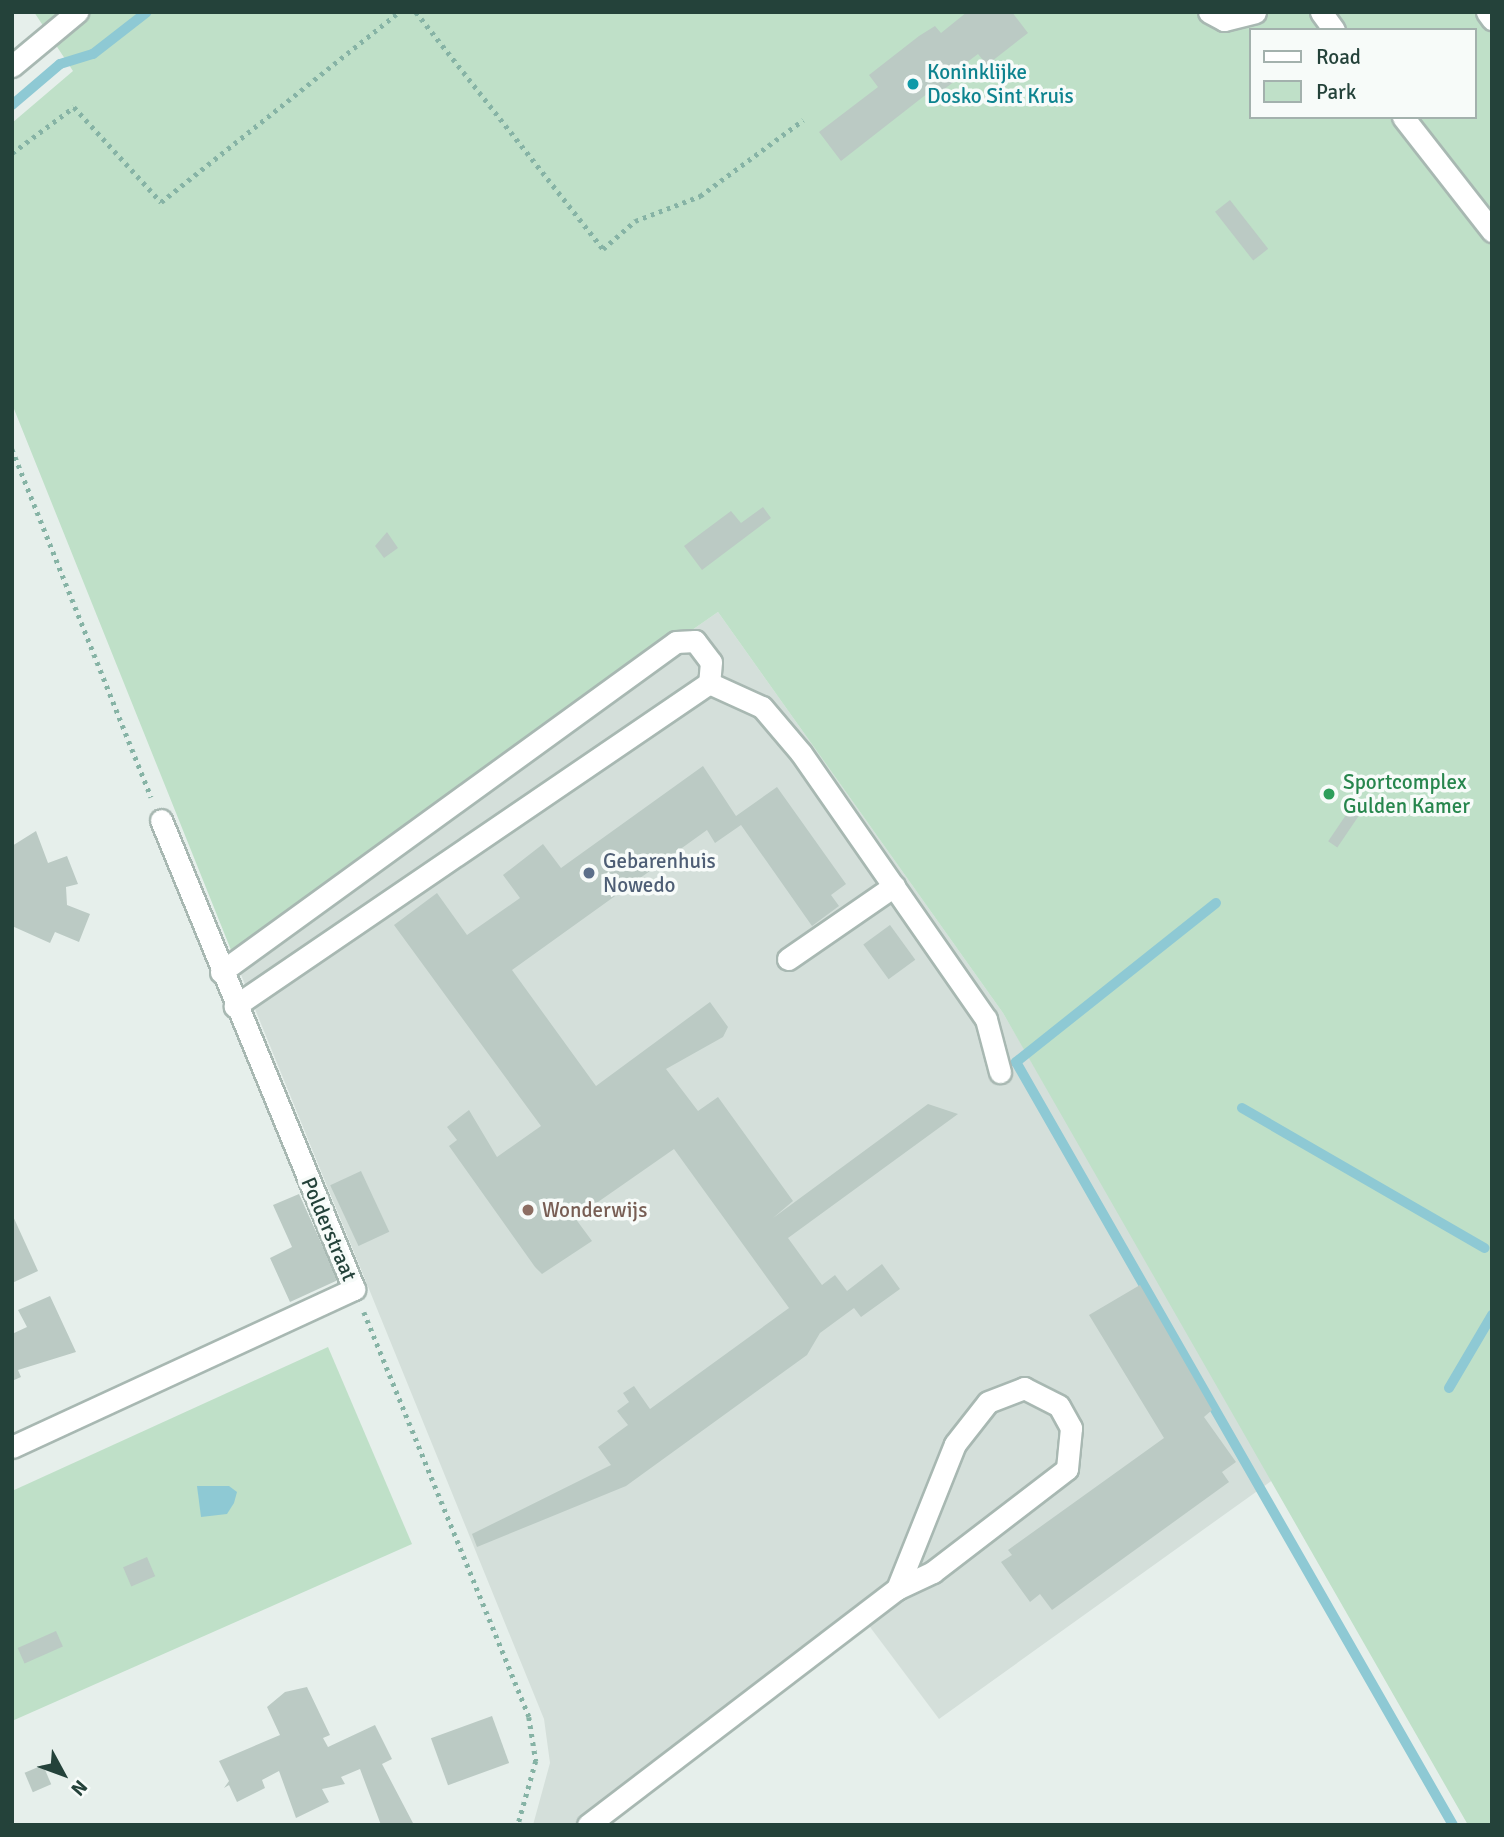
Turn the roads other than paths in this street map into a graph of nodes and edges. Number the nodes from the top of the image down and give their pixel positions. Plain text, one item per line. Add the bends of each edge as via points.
1 (77, 12) edge
2 (1209, 12) edge
3 (1255, 12) edge
4 (1321, 12) edge
5 (1487, 12) edge
6 (1492, 19) edge
7 (1333, 28) edge
8 (12, 66) edge
9 (1405, 119) edge
10 (1492, 231) edge
11 (709, 683) junction
12 (161, 820) road end
13 (894, 886) junction
14 (788, 959) dead end
15 (221, 972) junction
16 (235, 1006) junction
17 (1000, 1072) dead end
18 (12, 1447) edge
19 (897, 1589) junction
20 (587, 1825) edge

1 - 8 street
2 - 3 street via 1224,20
4 - 7 street
5 - 6 street
9 - 10 street
11 - 13 street via 762,707
11 - 15 street via 711,662 695,641 676,642
11 - 16 street
12 - 15 street, Polderstraat
13 - 14 street
13 - 17 street via 986,1019
15 - 16 street, Polderstraat
16 - 18 street, Polderstraat via 354,1289
19 - 19 street via 955,1444 988,1402 1024,1388 1059,1406 1072,1428 1067,1469 944,1564
19 - 20 street

